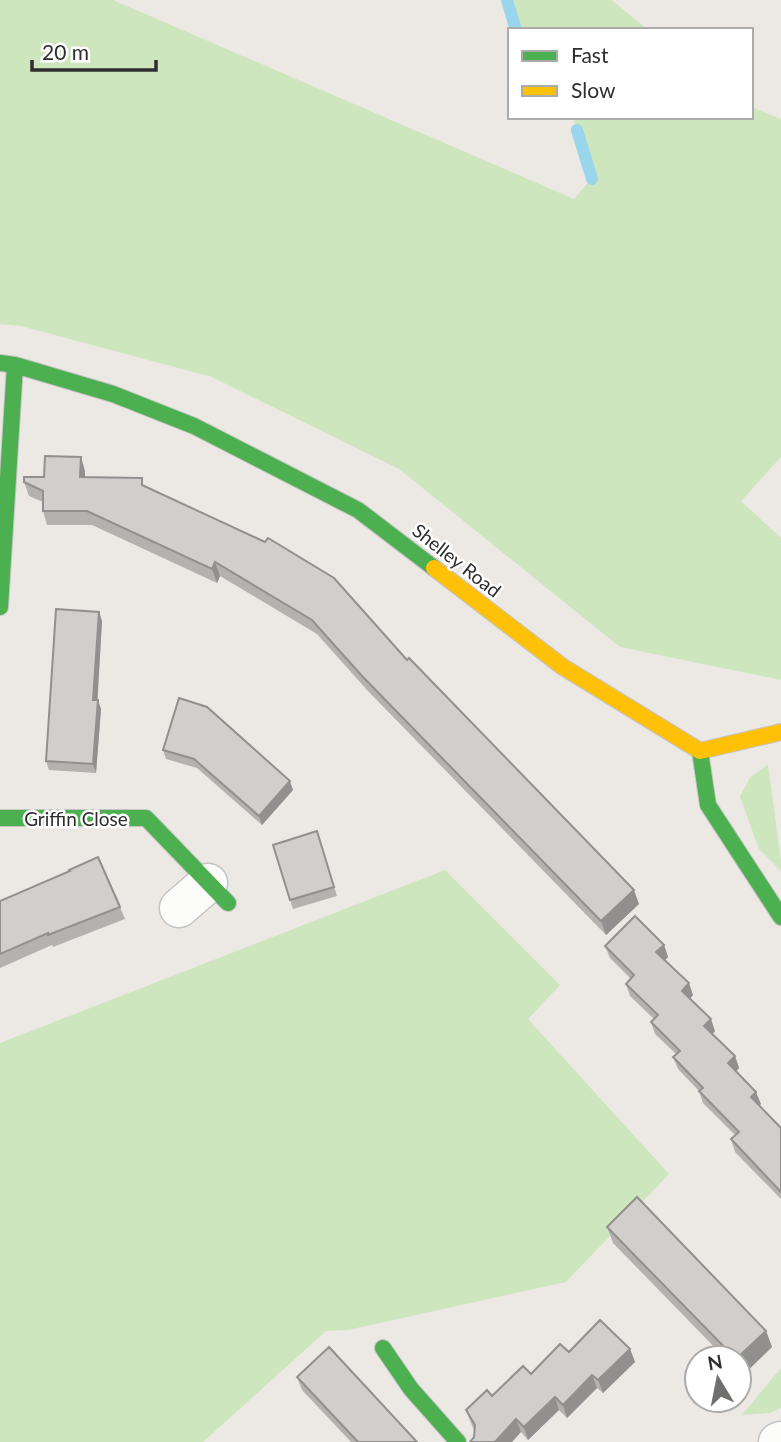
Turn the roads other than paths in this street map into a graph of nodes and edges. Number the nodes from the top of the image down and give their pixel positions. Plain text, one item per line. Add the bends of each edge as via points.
1 (7, 364) edge
2 (0, 607) edge
3 (781, 732) edge
4 (700, 751) junction
5 (0, 818) edge
6 (218, 893) joint
7 (179, 908) dead end
8 (781, 916) edge
9 (383, 1348) dead end
10 (458, 1442) edge

1 - 2 street
1 - 4 street, Shelley Road via 113,394 194,426 358,510 563,667
3 - 4 street
4 - 8 street via 708,805
5 - 6 street, Griffin Close via 146,818
6 - 7 street, Griffin Close
9 - 10 street via 411,1389

